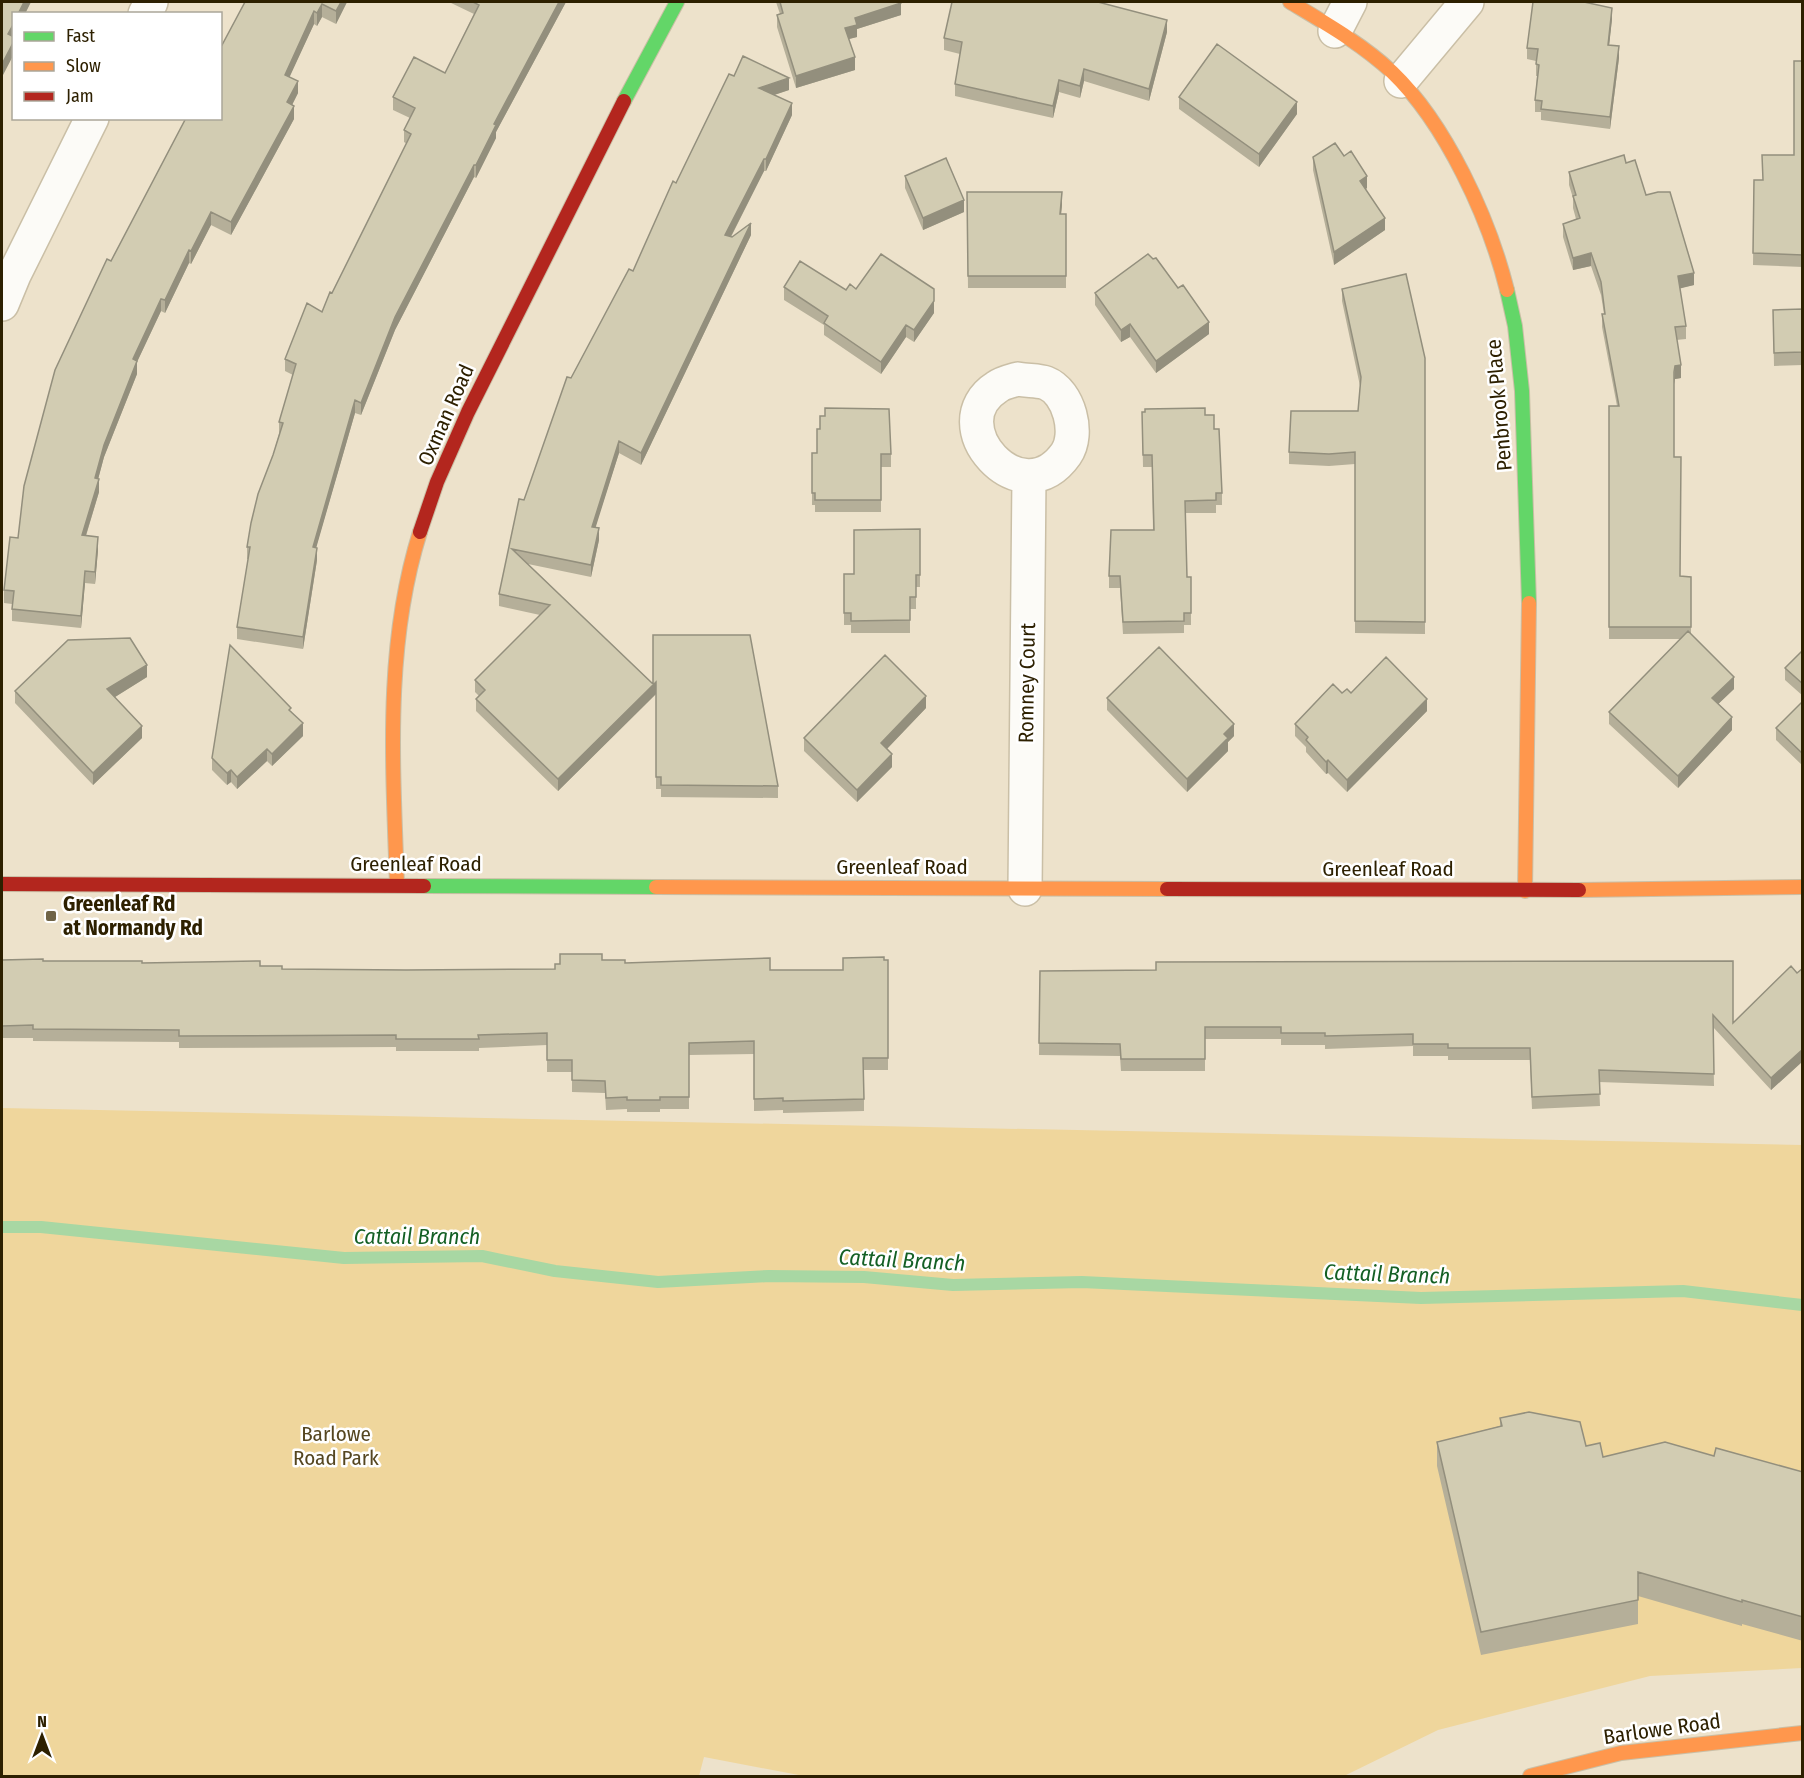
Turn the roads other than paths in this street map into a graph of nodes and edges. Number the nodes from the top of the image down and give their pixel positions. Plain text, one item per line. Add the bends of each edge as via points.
1 (677, 2) edge
2 (1290, 2) edge
3 (1350, 2) edge
4 (1467, 2) edge
5 (1335, 31) junction
6 (1401, 81) junction
7 (91, 120) edge
8 (2, 303) edge
9 (1029, 477) dead end
10 (2, 884) edge
11 (397, 885) junction
12 (1803, 887) edge
13 (1025, 889) junction
14 (1525, 891) junction
15 (1803, 1733) edge
16 (1530, 1776) edge

1 - 11 street, Oxman Road via 617,113 471,406 424,519 404,589 395,651 392,738
2 - 5 street, Penbrook Place
3 - 5 street
4 - 6 street
5 - 6 street, Penbrook Place
6 - 14 street, Penbrook Place via 1441,135 1461,171 1499,261 1511,304 1524,415 1529,552
7 - 8 street
9 - 13 street, Romney Court
10 - 11 street, Greenleaf Road
11 - 13 street, Greenleaf Road
12 - 14 street, Greenleaf Road
13 - 14 street, Greenleaf Road
15 - 16 street, Barlowe Road via 1621,1753

